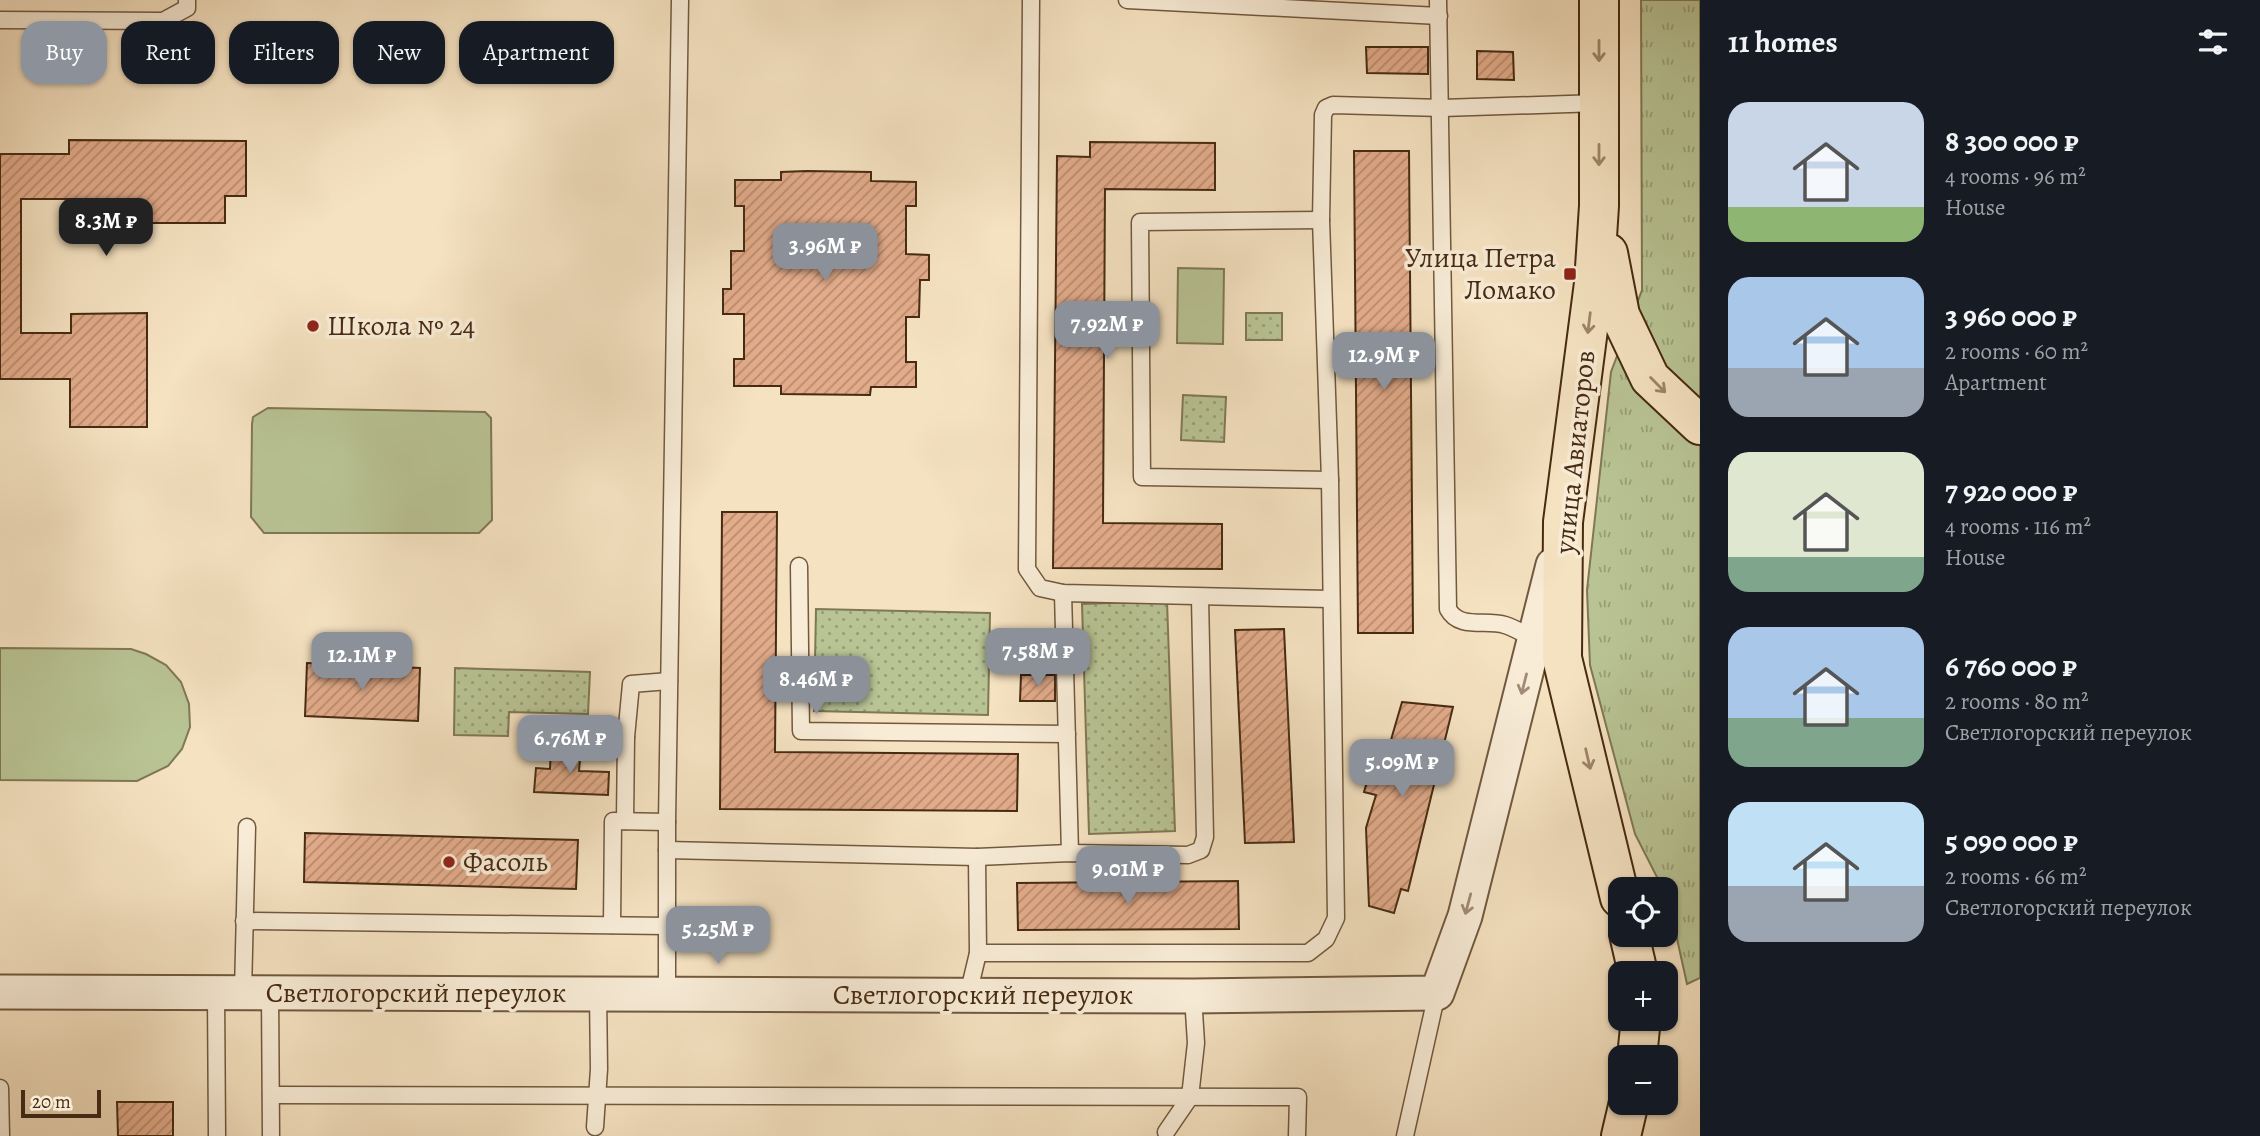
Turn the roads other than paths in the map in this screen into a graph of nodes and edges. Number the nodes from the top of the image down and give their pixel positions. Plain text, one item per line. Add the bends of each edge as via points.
1 (187, 0) edge
2 (680, 0) edge
3 (1031, 0) edge
4 (1127, 0) edge
5 (1599, 0) edge
6 (1323, 4) edge
7 (1439, 8) edge
8 (0, 20) edge
9 (1599, 103) junction
10 (1442, 108) junction
11 (1599, 206) junction
12 (1321, 220) junction
13 (1700, 425) edge
14 (1330, 480) junction
15 (1563, 523) junction
16 (799, 566) dead end
17 (1063, 593) junction
18 (1200, 597) junction
19 (1330, 600) junction
20 (1536, 640) junction
21 (669, 681) junction
22 (1067, 734) junction
23 (626, 737) junction
24 (531, 749) dead end
25 (625, 821) junction
26 (667, 822) junction
27 (247, 827) dead end
28 (667, 850) junction
29 (1070, 853) junction
30 (977, 857) junction
31 (1615, 877) edge
32 (244, 921) junction
33 (612, 925) junction
34 (667, 926) junction
35 (978, 953) junction
36 (0, 992) edge
37 (243, 993) junction
38 (598, 993) junction
39 (667, 993) junction
40 (1437, 993) junction
41 (968, 995) junction
42 (1193, 996) junction
43 (0, 1088) edge
44 (271, 1095) junction
45 (596, 1097) junction
46 (1190, 1097) junction
47 (1626, 1115) edge
48 (595, 1127) dead end
49 (1166, 1132) dead end
50 (1, 1136) edge
51 (217, 1136) edge
52 (271, 1136) edge
53 (1297, 1136) edge
54 (1405, 1136) edge
55 (1621, 1136) edge

1 - 8 lane via 187,8 163,21
2 - 21 lane
3 - 17 lane via 1027,569 1040,587
4 - 6 lane
5 -> 9 main road, улица Авиаторов
6 - 7 lane
7 - 10 lane
9 - 10 lane
9 -> 11 main road, улица Авиаторов
10 - 12 lane via 1326,108
10 - 20 lane via 1448,610 1461,621 1503,624
11 -> 13 main road via 1620,315 1650,378
11 -> 15 main road, улица Авиаторов via 1594,283
12 - 14 lane
12 - 14 lane via 1140,222 1142,477
14 - 19 lane
15 - 20 street
15 -> 31 main road, улица Авиаторов via 1562,658
16 - 22 lane via 801,731
17 - 18 lane
17 - 22 lane
18 - 19 lane
18 - 29 lane via 1205,837 1201,850 1188,855
19 - 35 lane via 1336,918 1326,939 1308,953
20 -> 40 street via 1465,915
21 - 23 lane via 631,684
21 - 26 lane
22 - 29 lane
23 - 24 lane via 530,735
23 - 25 lane
25 - 26 lane
25 - 33 lane via 613,821
26 - 28 lane
27 - 32 lane
28 - 30 lane
28 - 34 lane
29 - 30 lane
30 - 35 lane
32 - 33 lane
32 - 37 lane
33 - 34 lane
34 - 39 lane
35 - 41 lane
36 - 37 street, Светлогорский переулок
37 - 38 street, Светлогорский переулок
37 - 44 lane
37 - 51 lane
38 - 39 street, Светлогорский переулок
38 - 45 lane
39 - 41 street, Светлогорский переулок
40 - 42 street, Светлогорский переулок
40 - 54 lane
41 - 42 street, Светлогорский переулок
42 - 46 lane via 1196,1043
43 - 50 lane
44 - 45 lane
44 - 52 lane
45 - 46 lane
45 - 48 lane
46 - 49 lane
46 - 53 lane via 1298,1097
47 - 55 main road

